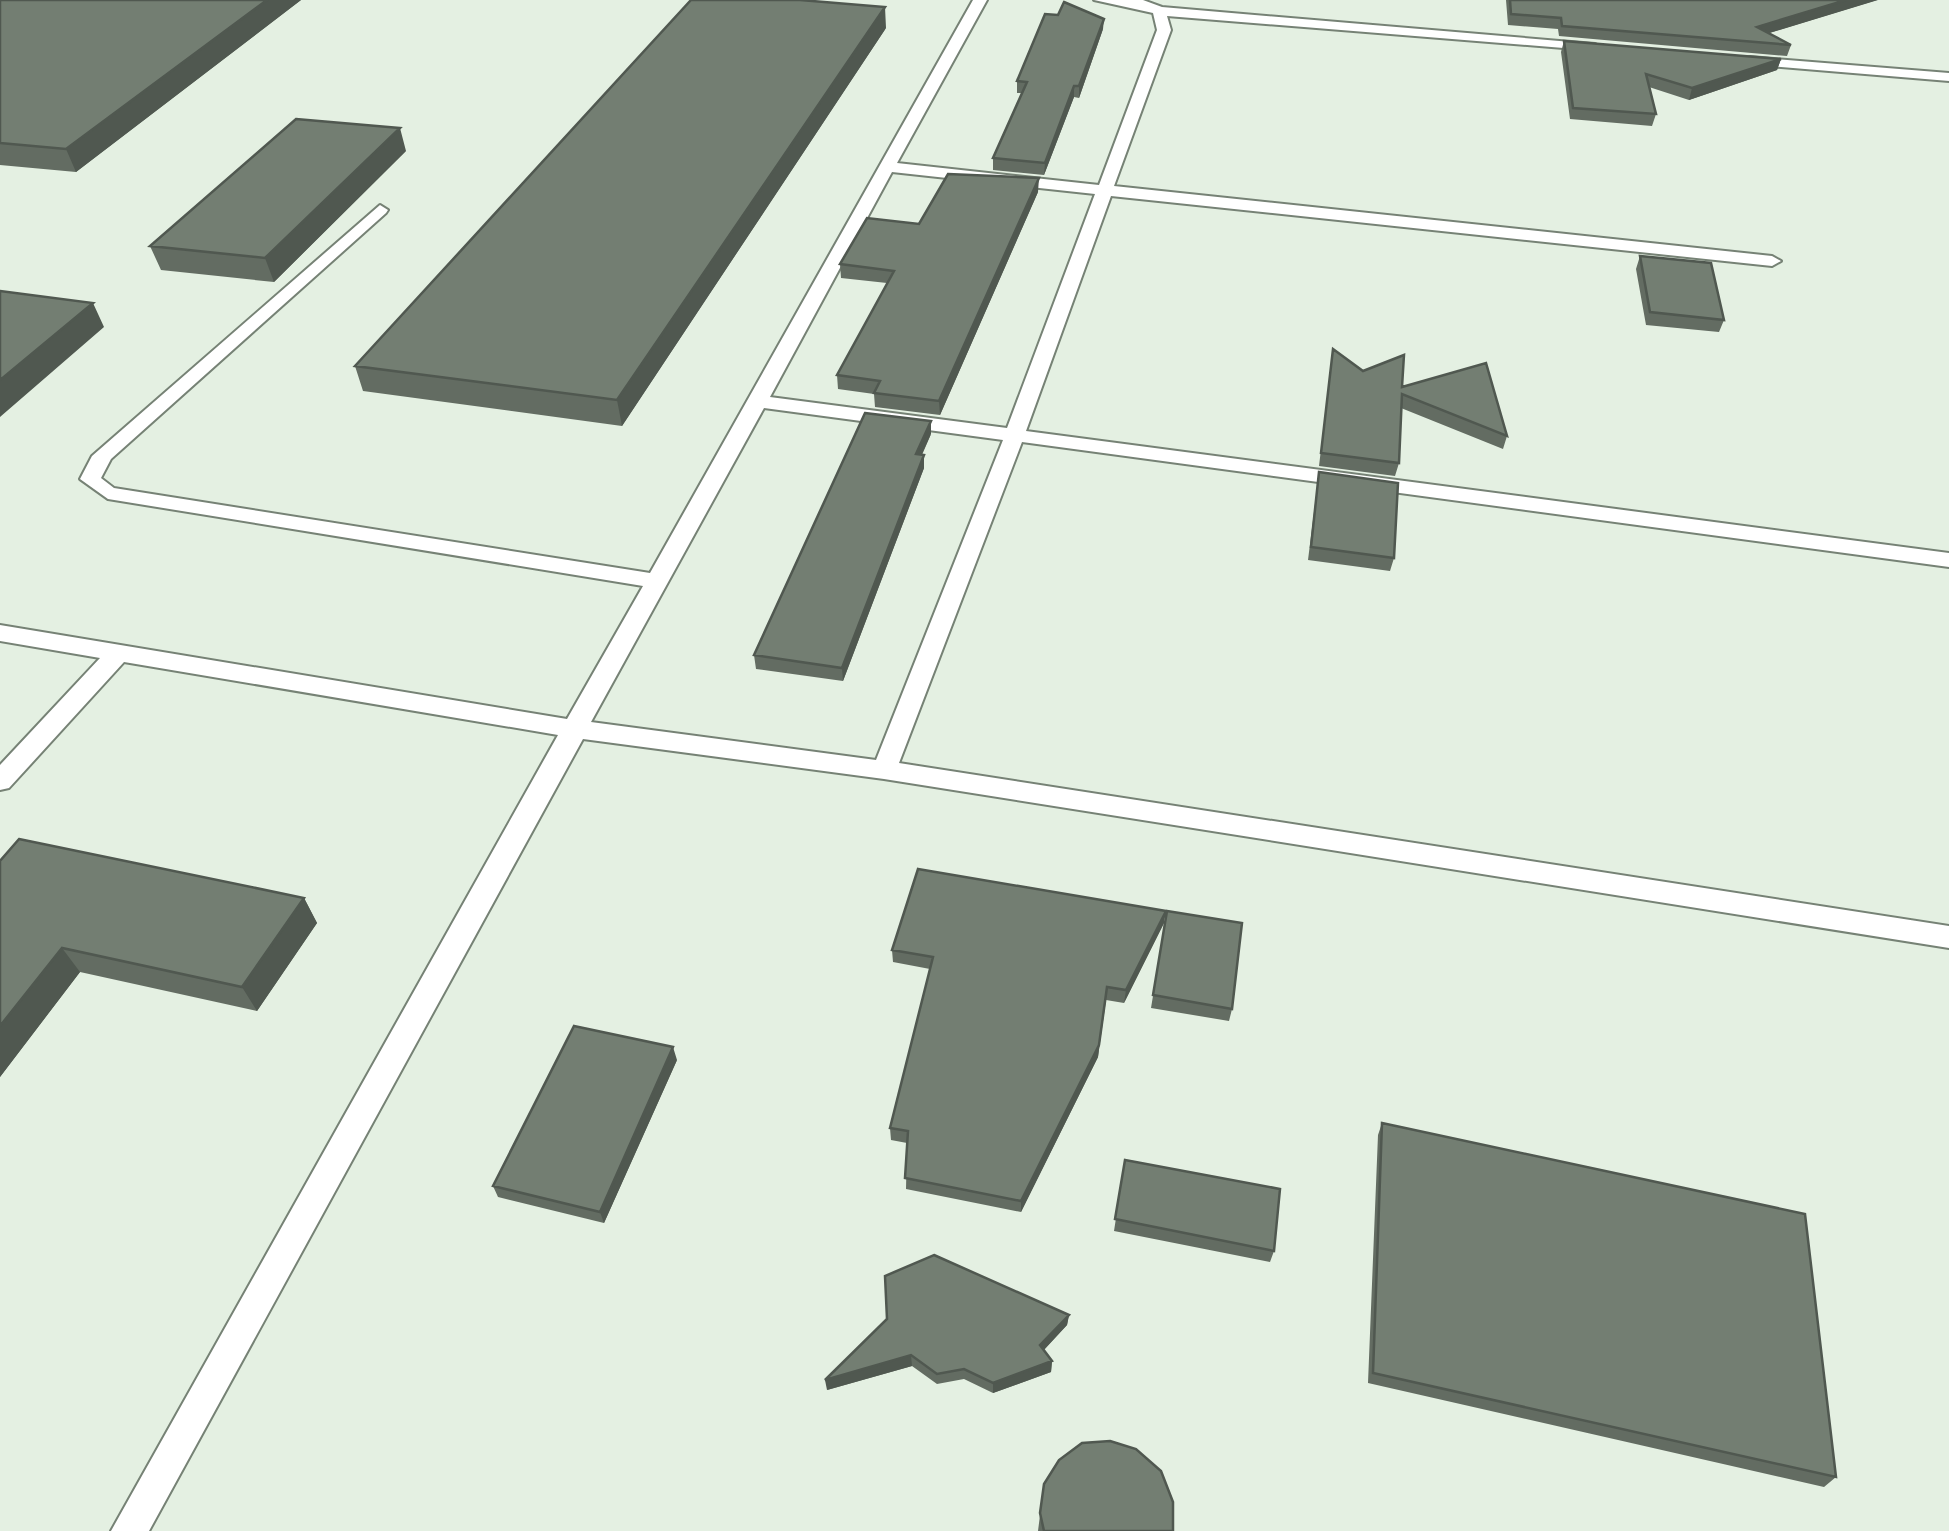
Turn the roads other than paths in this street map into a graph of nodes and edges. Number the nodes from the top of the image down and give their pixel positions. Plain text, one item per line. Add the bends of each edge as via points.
1 (980, 0) edge
2 (1102, 0) edge
3 (1159, 12) junction
4 (1613, 49) edge
5 (1732, 59) edge
6 (1949, 77) edge
7 (888, 167) junction
8 (1103, 190) junction
9 (380, 210) dead end
10 (1772, 262) dead end
11 (758, 400) junction
12 (1015, 434) junction
13 (1949, 560) edge
14 (657, 581) junction
15 (0, 633) edge
16 (118, 652) junction
17 (575, 729) junction
18 (884, 770) junction
19 (0, 782) edge
20 (1949, 937) edge
21 (129, 1531) edge

1 - 7 lane
2 - 3 lane
3 - 4 lane
3 - 8 lane via 1164,30
5 - 6 lane
7 - 8 lane
7 - 11 lane
8 - 10 lane
8 - 12 lane
9 - 14 lane via 102,456 90,479 108,493
11 - 12 lane
11 - 14 lane
12 - 13 lane
12 - 18 lane
14 - 17 lane
15 - 16 lane
16 - 17 lane
16 - 19 lane
17 - 18 lane
17 - 21 lane
18 - 20 lane

